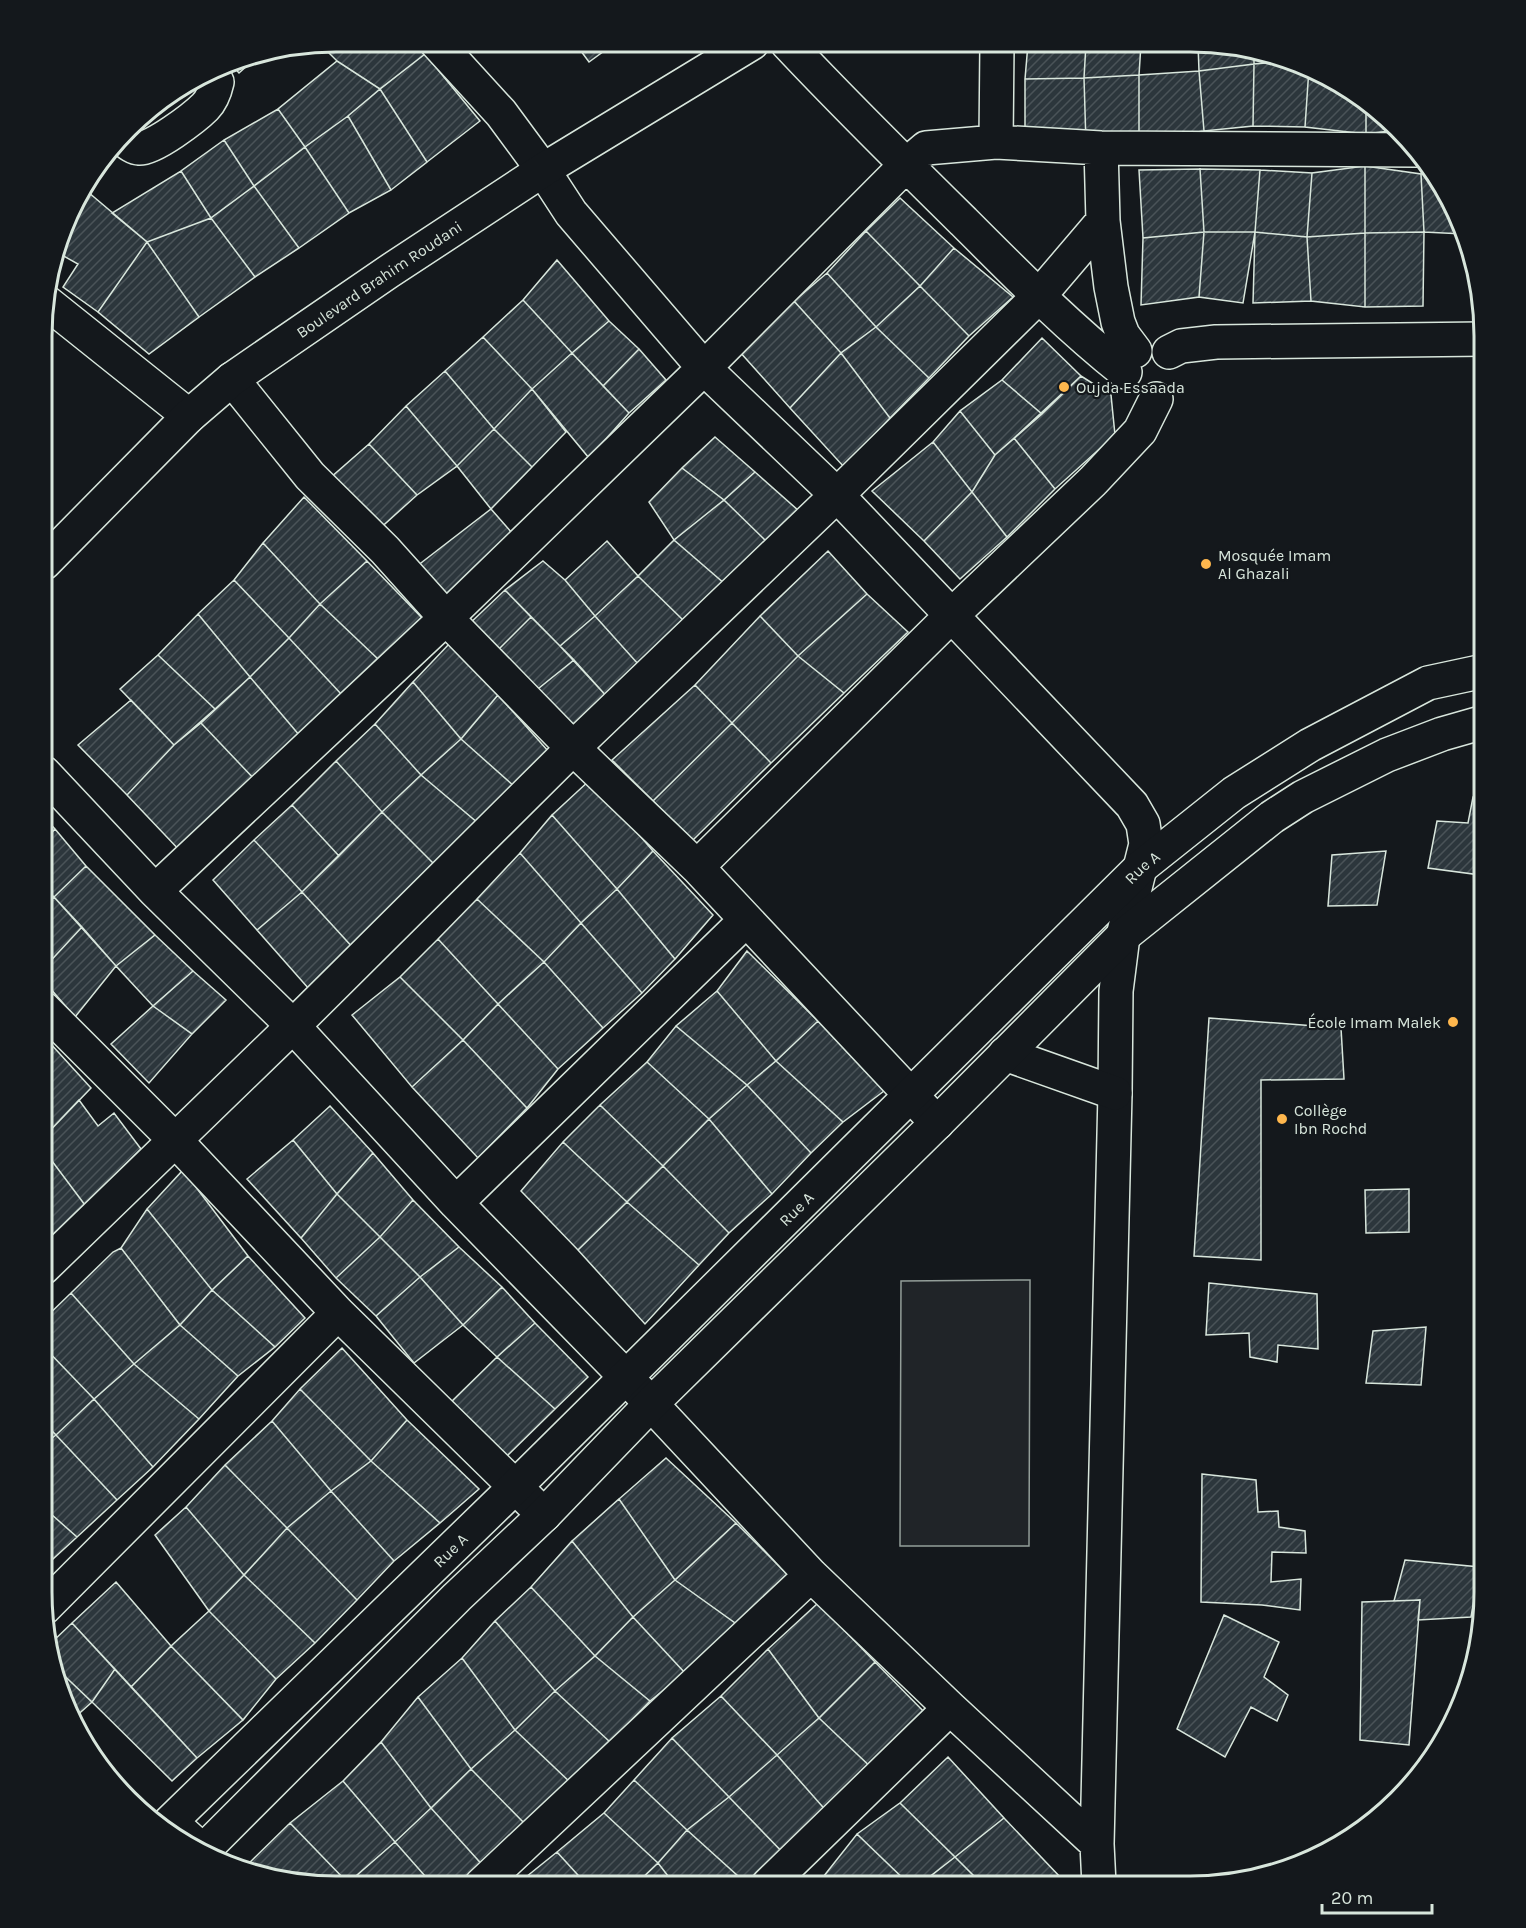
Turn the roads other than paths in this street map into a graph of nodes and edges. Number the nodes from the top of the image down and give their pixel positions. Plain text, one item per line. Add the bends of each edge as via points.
1 (445, 52) edge
2 (737, 52) edge
3 (795, 52) edge
4 (997, 52) edge
5 (216, 80) edge
6 (996, 142) junction
7 (129, 143) edge
8 (1101, 148) junction
9 (1404, 150) edge
10 (906, 165) junction
11 (543, 170) junction
12 (1103, 221) junction
13 (1039, 296) junction
14 (54, 308) edge
15 (1474, 339) edge
16 (1169, 351) junction
17 (1130, 361) junction
18 (704, 368) junction
19 (232, 379) junction
20 (1156, 399) junction
21 (189, 416) junction
22 (837, 495) junction
23 (52, 555) edge
24 (951, 616) junction
25 (446, 618) junction
26 (1474, 672) edge
27 (1474, 725) edge
28 (573, 748) junction
29 (52, 782) edge
30 (697, 867) junction
31 (1141, 867) junction
32 (155, 891) junction
33 (746, 920) junction
34 (1123, 936) junction
35 (52, 1017) edge
36 (293, 1026) junction
37 (1005, 1054) junction
38 (1115, 1093) junction
39 (910, 1094) junction
40 (937, 1123) junction
41 (175, 1140) junction
42 (456, 1203) junction
43 (52, 1259) edge
44 (338, 1313) junction
45 (626, 1376) junction
46 (651, 1404) junction
47 (515, 1487) junction
48 (544, 1515) junction
49 (811, 1575) junction
50 (52, 1600) edge
51 (950, 1708) junction
52 (170, 1822) edge
53 (1097, 1844) junction
54 (209, 1845) edge
55 (491, 1876) edge
56 (777, 1876) edge
57 (1099, 1876) edge

1 - 11 street via 501,114
2 - 11 street, Boulevard Brahim Roudani
3 - 10 street
4 - 6 street
5 - 7 street via 214,94 206,106 159,141 147,148
6 - 8 street
6 - 10 street via 926,148
8 - 9 street
8 - 12 street
10 - 13 street
10 - 18 street
11 - 18 street via 571,213
11 - 19 street, Boulevard Brahim Roudani
12 - 13 street
12 - 17 street via 1111,287
13 - 17 street via 1074,330
13 - 22 street
14 - 21 street
15 - 16 street via 1216,342
16 - 17 street via 1146,346
16 - 20 street via 1176,361 1175,385
17 - 20 street via 1127,383 1134,393
18 - 22 street
18 - 25 street
19 - 21 street, Boulevard Brahim Roudani
19 - 25 street via 310,476
20 - 24 street via 1140,431 1093,481
21 - 23 street, Boulevard Brahim Roudani
22 - 24 street
22 - 28 street
24 - 30 street
24 - 31 street via 1132,805 1143,824 1146,844
25 - 28 street
25 - 32 street
26 - 31 street, Rue A via 1428,683 1310,745 1234,793
27 - 34 street via 1387,755 1303,797
28 - 30 street
28 - 36 street
29 - 32 street
30 - 33 street
31 - 34 street
31 - 39 street, Rue A
32 - 36 street
33 - 39 street
33 - 42 street
34 - 37 street
34 - 38 street via 1116,991
35 - 41 street
36 - 41 street
36 - 42 street
37 - 38 street
37 - 40 street
38 - 53 street
39 - 40 street
39 - 45 street, Rue A
40 - 46 street
41 - 43 street
41 - 44 street
42 - 45 street
44 - 47 street
44 - 50 street
45 - 46 street
45 - 47 street, Rue A
46 - 48 street
46 - 49 street
47 - 48 street
47 - 52 street, Rue A
48 - 54 street
49 - 51 street
49 - 55 street
51 - 53 street
51 - 56 street
53 - 57 street

